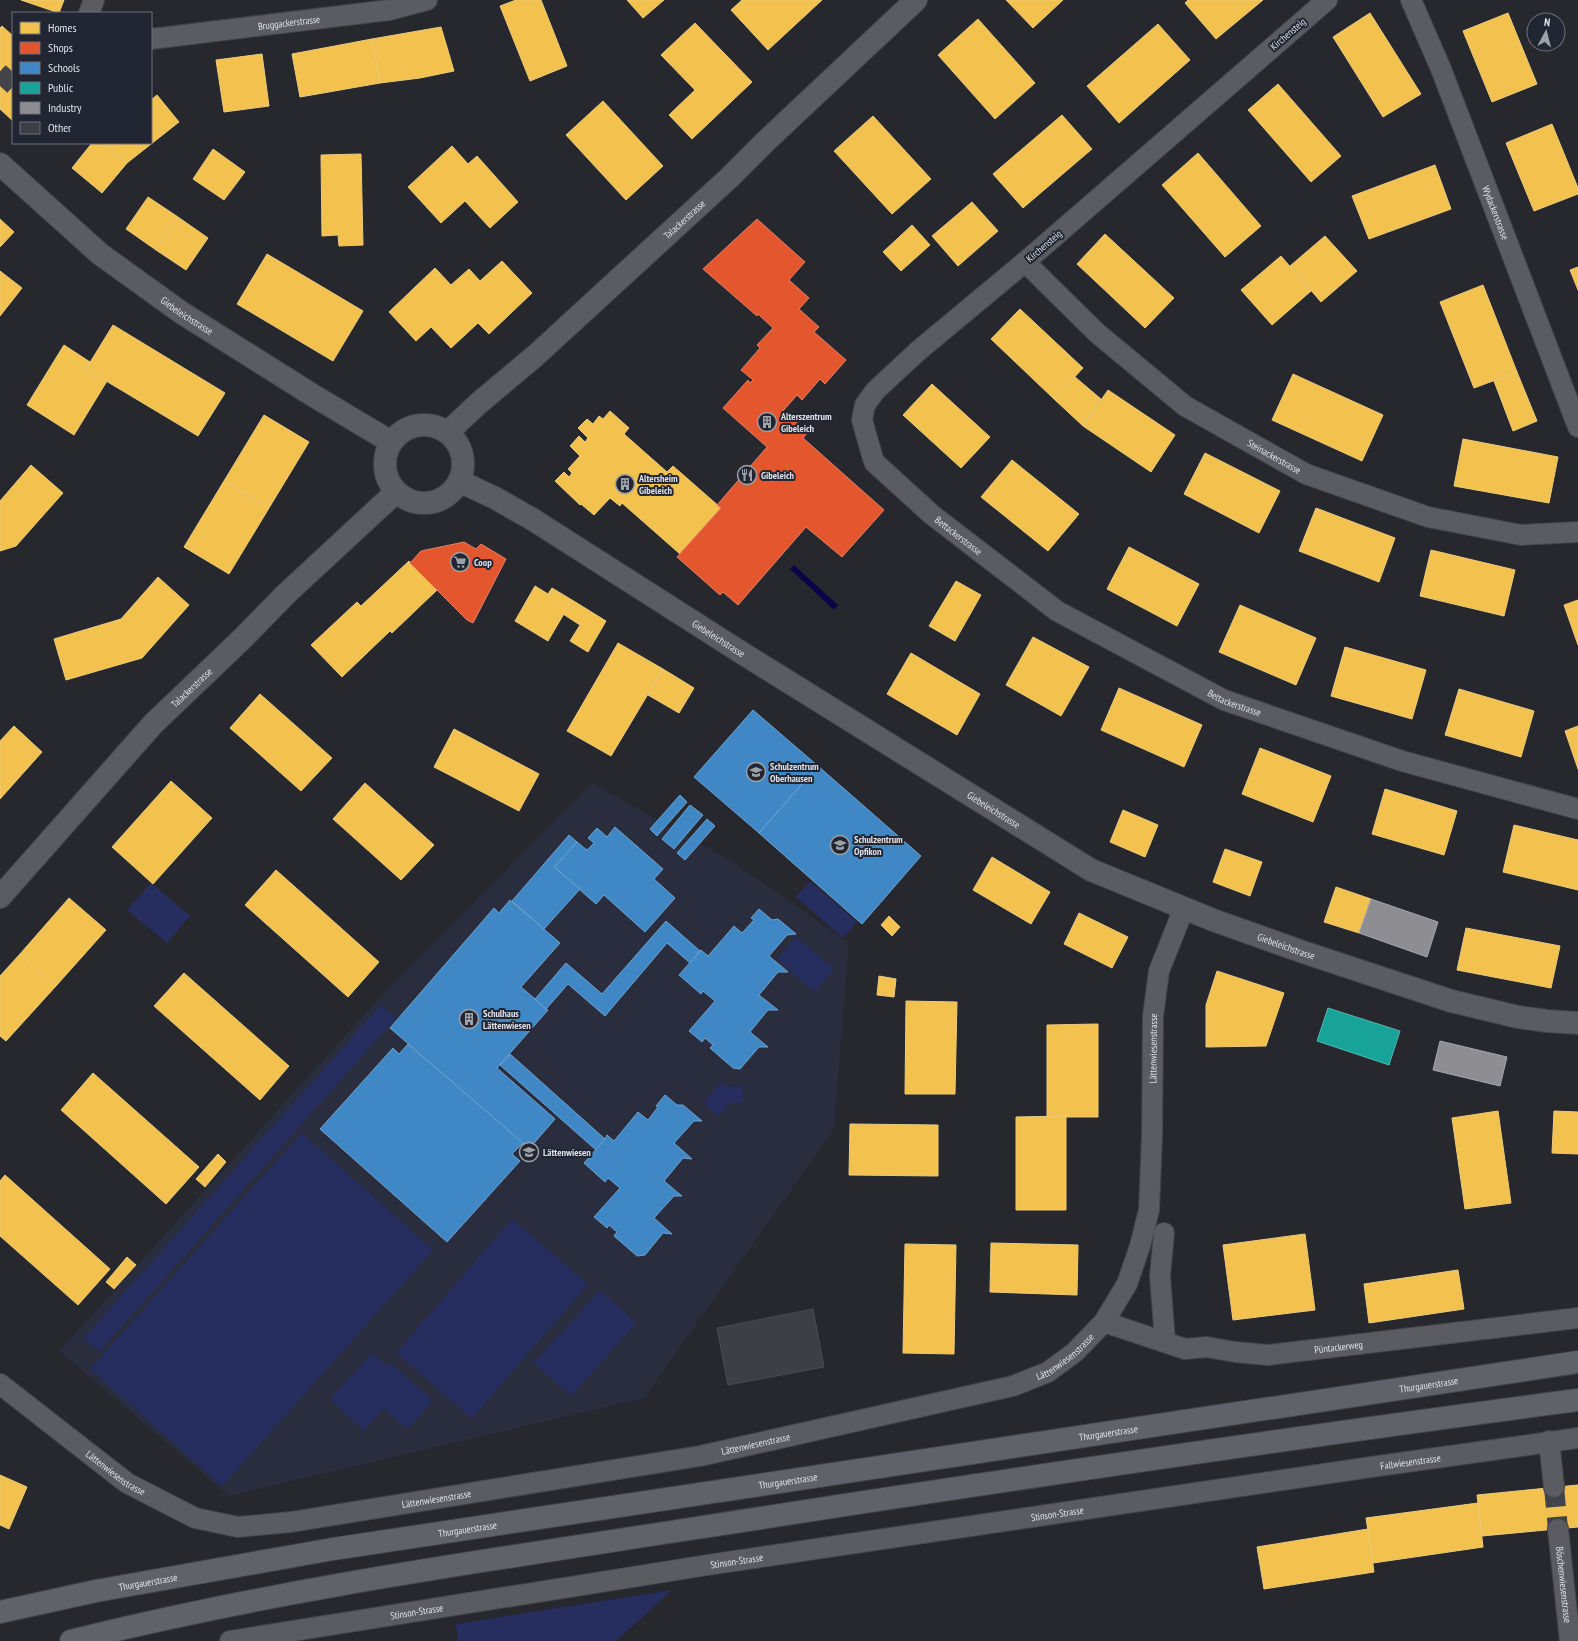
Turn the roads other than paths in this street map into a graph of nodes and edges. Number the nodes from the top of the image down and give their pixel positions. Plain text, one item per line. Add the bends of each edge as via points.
1 (94, 0) edge
2 (426, 0) edge
3 (916, 0) edge
4 (1327, 0) edge
5 (1411, 0) edge
6 (89, 12) edge
7 (152, 39) edge
8 (0, 164) edge
9 (1025, 262) junction
10 (1578, 427) edge
11 (448, 432) junction
12 (391, 442) junction
13 (460, 481) junction
14 (396, 492) junction
15 (931, 514) joint
16 (1578, 532) edge
17 (1578, 809) edge
18 (0, 897) edge
19 (1184, 908) junction
20 (1578, 1023) edge
21 (1164, 1233) dead end
22 (1578, 1318) edge
23 (1104, 1322) junction
24 (1165, 1341) junction
25 (1578, 1362) edge
26 (0, 1384) edge
27 (1578, 1400) edge
28 (1578, 1438) edge
29 (1549, 1441) junction
30 (1243, 1486) joint
31 (1554, 1488) tunnel mouth
32 (1558, 1529) tunnel mouth
33 (0, 1612) edge
34 (71, 1641) edge
35 (230, 1641) edge
36 (1570, 1641) edge

1 - 6 street
2 - 7 street, Bruggackerstrasse via 389,10
3 - 11 street, Talackerstrasse via 729,178
4 - 9 street, Kirchensteig
5 - 10 street, Wydackerstrasse via 1441,69
8 - 12 street, Giebeleichstrasse via 100,254 182,313
9 - 15 street, Kirchensteig via 918,351 875,391 865,405 862,420 874,462
9 - 16 street, Steinackerstrasse via 1097,333 1185,406 1306,474 1428,517 1521,535
11 - 12 street via 436,426 417,425 400,432
11 - 13 street via 457,442 462,454 463,468
12 - 14 street via 385,462 386,473
13 - 14 street via 442,498 430,502 406,499
13 - 19 street, Giebeleichstrasse via 532,519 1091,870
14 - 18 street, Talackerstrasse via 286,594 153,724
15 - 17 street, Bettackerstrasse via 1057,611 1224,700 1402,761
19 - 20 street, Giebeleichstrasse via 1303,952 1451,1001 1525,1018
19 - 23 street, Lättenwiesenstrasse via 1159,971 1153,1016 1149,1210 1127,1284
21 - 24 street via 1160,1276
22 - 24 street, Püntackerweg via 1268,1355 1207,1347 1185,1349
23 - 24 street, Püntackerweg
23 - 26 street, Lättenwiesenstrasse via 1075,1352 1048,1372 1013,1386 700,1456 290,1522 238,1527 195,1518 127,1484
25 - 33 main road, Thurgauerstrasse via 333,1549 96,1590
27 - 34 main road via 1332,1433 812,1510 356,1581 219,1607
28 - 29 street, Fallwiesenstrasse
29 - 30 street, Fallwiesenstrasse
29 - 31 street
30 - 35 street, Stinson-Strasse via 714,1564
32 - 36 street, Böschenwiesenstrasse

